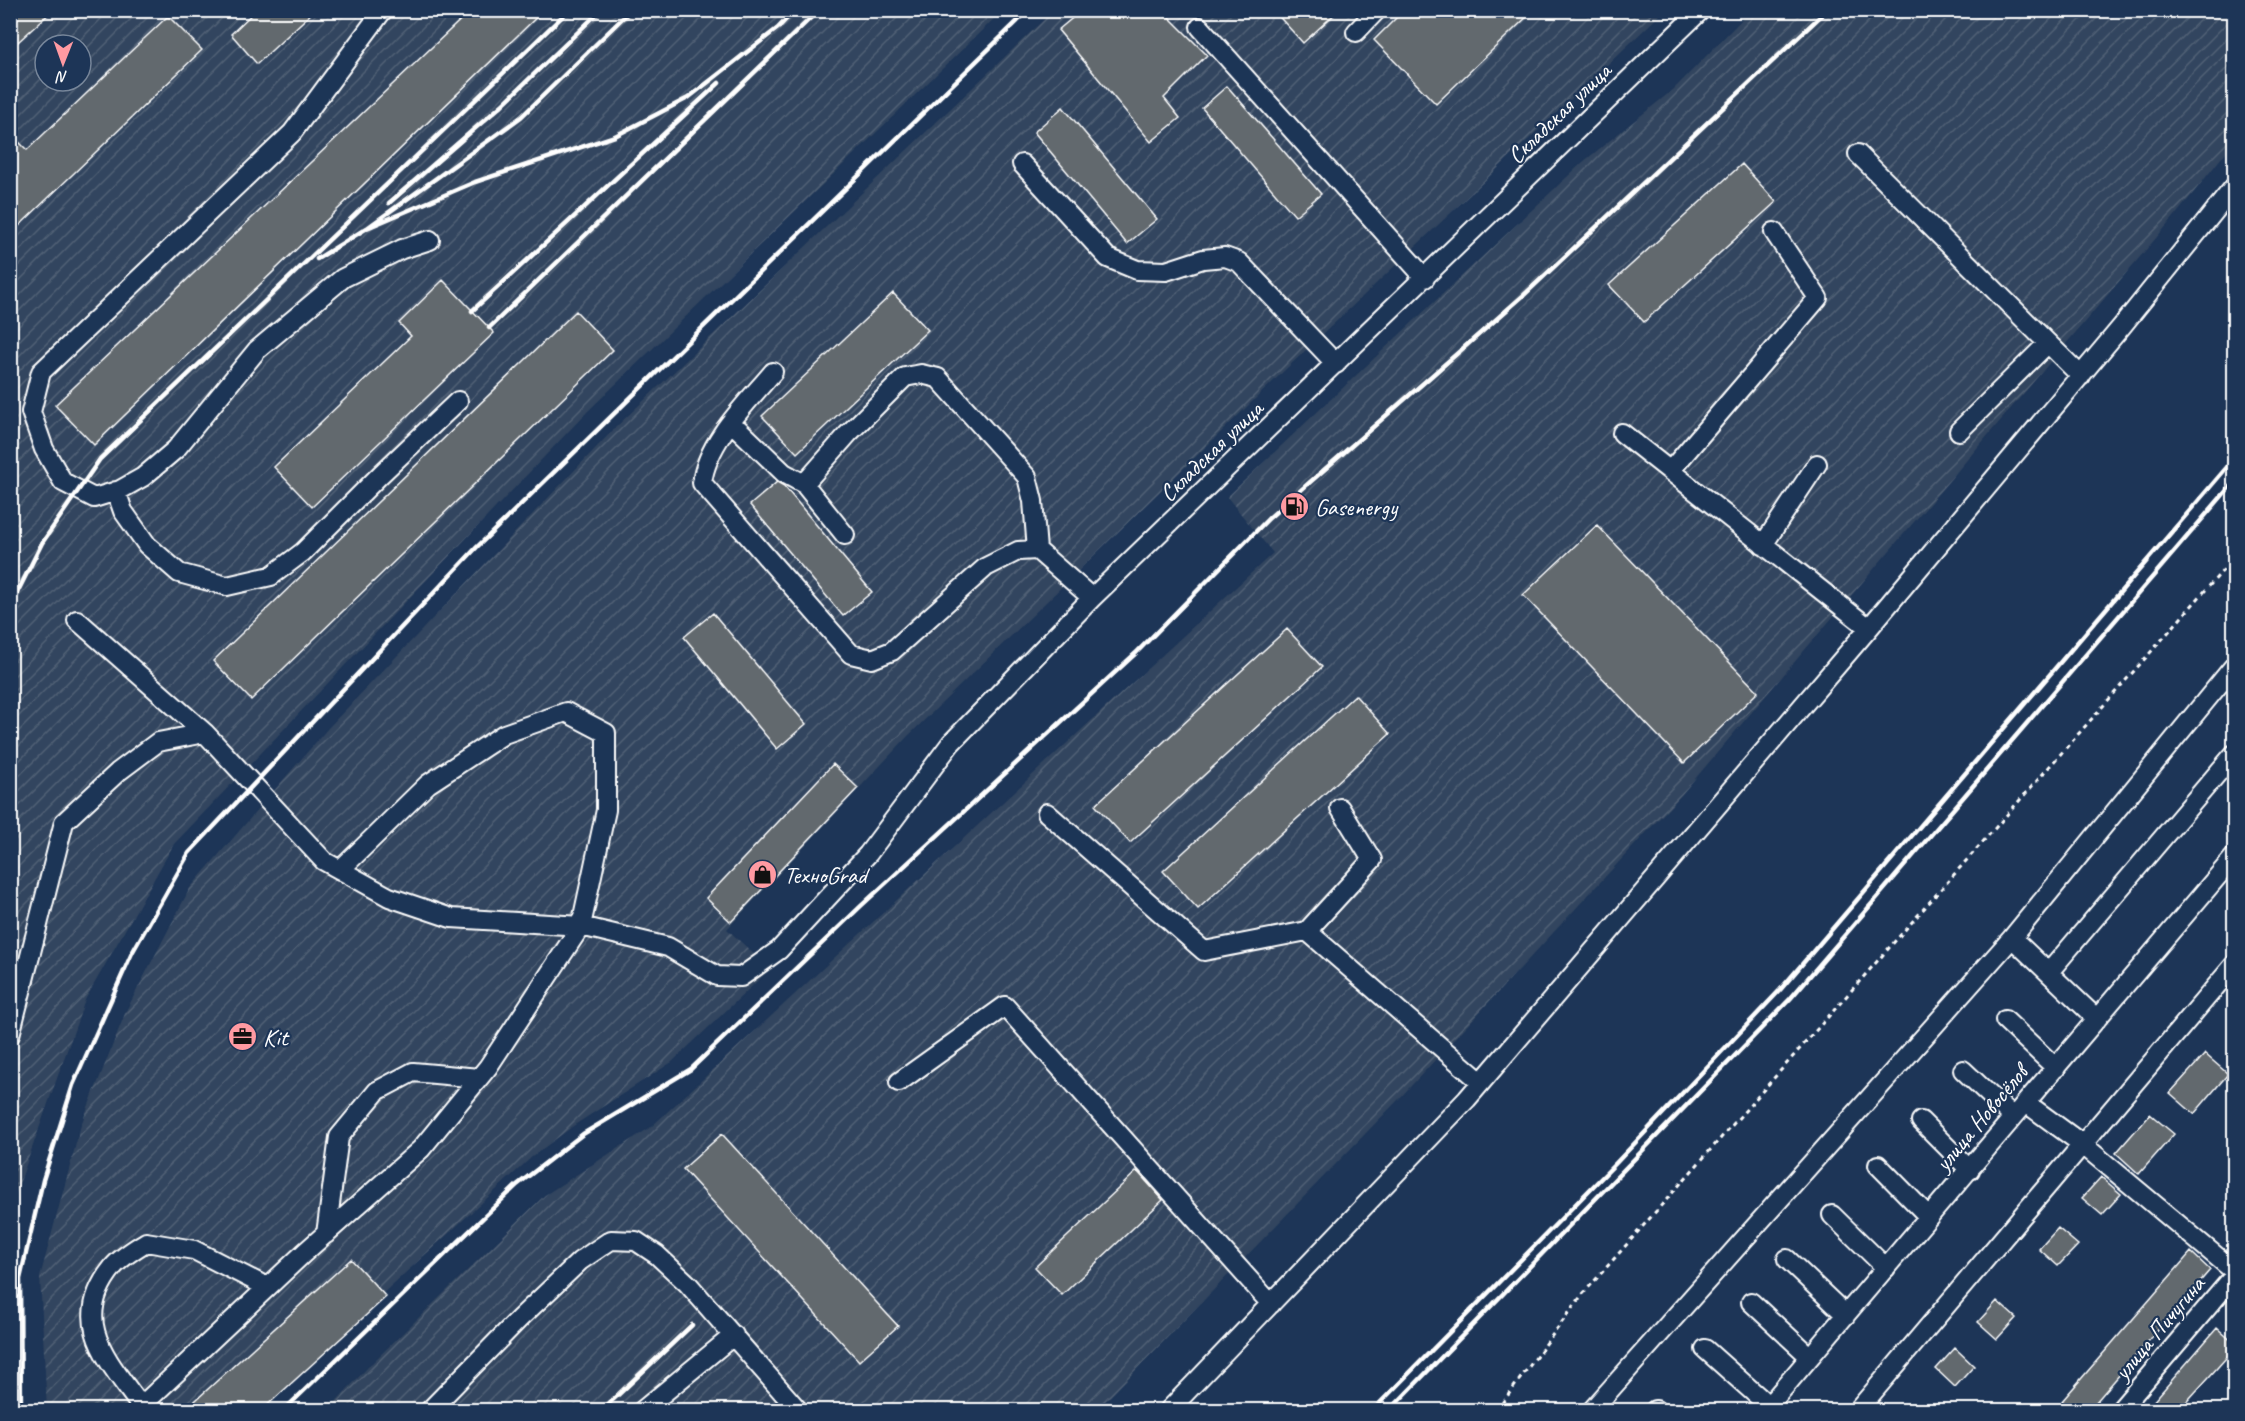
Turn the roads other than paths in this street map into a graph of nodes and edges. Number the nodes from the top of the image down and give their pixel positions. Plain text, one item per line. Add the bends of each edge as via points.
1 (382, 10) edge
2 (1377, 10) edge
3 (1701, 10) edge
4 (1200, 27) dead end
5 (1356, 32) dead end
6 (1858, 154) dead end
7 (1022, 164) dead end
8 (2235, 187) edge
9 (1774, 232) dead end
10 (430, 240) dead end
11 (1425, 278) junction
12 (2048, 343) junction
13 (1336, 364) junction
14 (773, 372) dead end
15 (2081, 376) junction
16 (458, 401) dead end
17 (731, 422) junction
18 (1959, 431) dead end
19 (1622, 433) dead end
20 (1817, 464) dead end
21 (1670, 471) junction
22 (804, 484) junction
23 (116, 491) junction
24 (845, 535) dead end
25 (1763, 545) junction
26 (1037, 550) junction
27 (1092, 598) junction
28 (77, 620) dead end
29 (1869, 628) junction
30 (2235, 666) edge
31 (205, 733) junction
32 (2235, 754) edge
33 (1340, 808) dead end
34 (1047, 813) dead end
35 (2235, 857) edge
36 (340, 870) junction
37 (581, 926) junction
38 (1306, 932) junction
39 (2012, 938) junction
40 (2235, 965) edge
41 (2049, 972) junction
42 (2097, 1019) junction
43 (2005, 1020) dead end
44 (10, 1035) edge
45 (2056, 1068) junction
46 (1963, 1070) dead end
47 (479, 1078) junction
48 (900, 1082) dead end
49 (1481, 1082) junction
50 (2026, 1103) junction
51 (2013, 1118) junction
52 (1921, 1121) dead end
53 (2082, 1144) junction
54 (1878, 1165) dead end
55 (1970, 1170) junction
56 (1832, 1215) dead end
57 (1928, 1216) junction
58 (326, 1234) junction
59 (1787, 1259) dead end
60 (1886, 1268) junction
61 (2235, 1271) edge
62 (2235, 1276) edge
63 (267, 1287) junction
64 (1750, 1302) dead end
65 (1270, 1304) junction
66 (1846, 1315) junction
67 (734, 1335) junction
68 (1705, 1349) dead end
69 (1810, 1357) junction
70 (138, 1408) edge
71 (1767, 1408) edge
72 (430, 1410) edge
73 (643, 1410) edge
74 (798, 1410) edge
75 (1168, 1410) edge
76 (1592, 1410) edge
77 (1858, 1410) edge
78 (2120, 1410) edge

1 - 23 street via 292,133 41,372 32,412 45,449 63,482 94,498
2 - 5 street
3 - 11 street, Складская улица
4 - 11 street
6 - 12 street
7 - 13 street via 1107,258 1137,270 1166,271 1225,257 1239,262
8 - 15 street
9 - 21 street via 1818,298
10 - 23 street via 343,278 257,350 176,449 143,477
11 - 13 street, Складская улица
12 - 15 street
12 - 18 street
13 - 27 street, Складская улица
14 - 17 street
15 - 29 street
16 - 23 street via 303,552 271,576 227,586 179,573 147,545 123,511
17 - 22 street via 784,473
17 - 26 street via 704,467 702,483 851,654 872,659 892,651 986,567 1018,551
19 - 21 street
20 - 25 street
21 - 25 street
22 - 24 street
22 - 26 street via 905,377 921,374 938,378 1027,477
25 - 29 street
26 - 27 street
27 - 37 street, Складская улица via 951,743 868,854 779,950 741,977 717,976 668,947
28 - 31 street, Складская улица
29 - 49 street
30 - 39 street
31 - 36 street, Складская улица via 324,861
31 - 44 street via 158,742 118,772 64,822
32 - 41 street
33 - 38 street via 1372,860
34 - 38 street via 1204,951
35 - 42 street, улица Новосёлов
36 - 37 street, Складская улица via 389,897 450,918
36 - 37 street via 428,784 504,734 566,712 606,732 606,810
37 - 47 street
38 - 49 street
39 - 41 street
39 - 76 street
40 - 53 street
41 - 42 street
42 - 45 street, улица Новосёлов
43 - 45 street
45 - 50 street, улица Новосёлов
46 - 51 street
47 - 58 street via 421,1149
47 - 58 street via 413,1072 377,1091 339,1137
48 - 65 street via 1005,1006
49 - 65 street
50 - 51 street, улица Новосёлов
50 - 53 street
51 - 55 street, улица Новосёлов
52 - 55 street
53 - 61 street
53 - 77 street
54 - 57 street
55 - 57 street, улица Новосёлов
56 - 60 street
57 - 60 street, улица Новосёлов
58 - 63 street
59 - 66 street
60 - 66 street, улица Новосёлов
62 - 78 street, улица Пичугина
63 - 70 street
63 - 70 street via 194,1250 146,1242 114,1265 94,1295 92,1320 101,1351
64 - 69 street
65 - 75 street
66 - 69 street, улица Новосёлов
67 - 72 street via 657,1255 636,1241 611,1240 580,1261
67 - 73 street
67 - 74 street
68 - 71 street
69 - 71 street, улица Новосёлов

